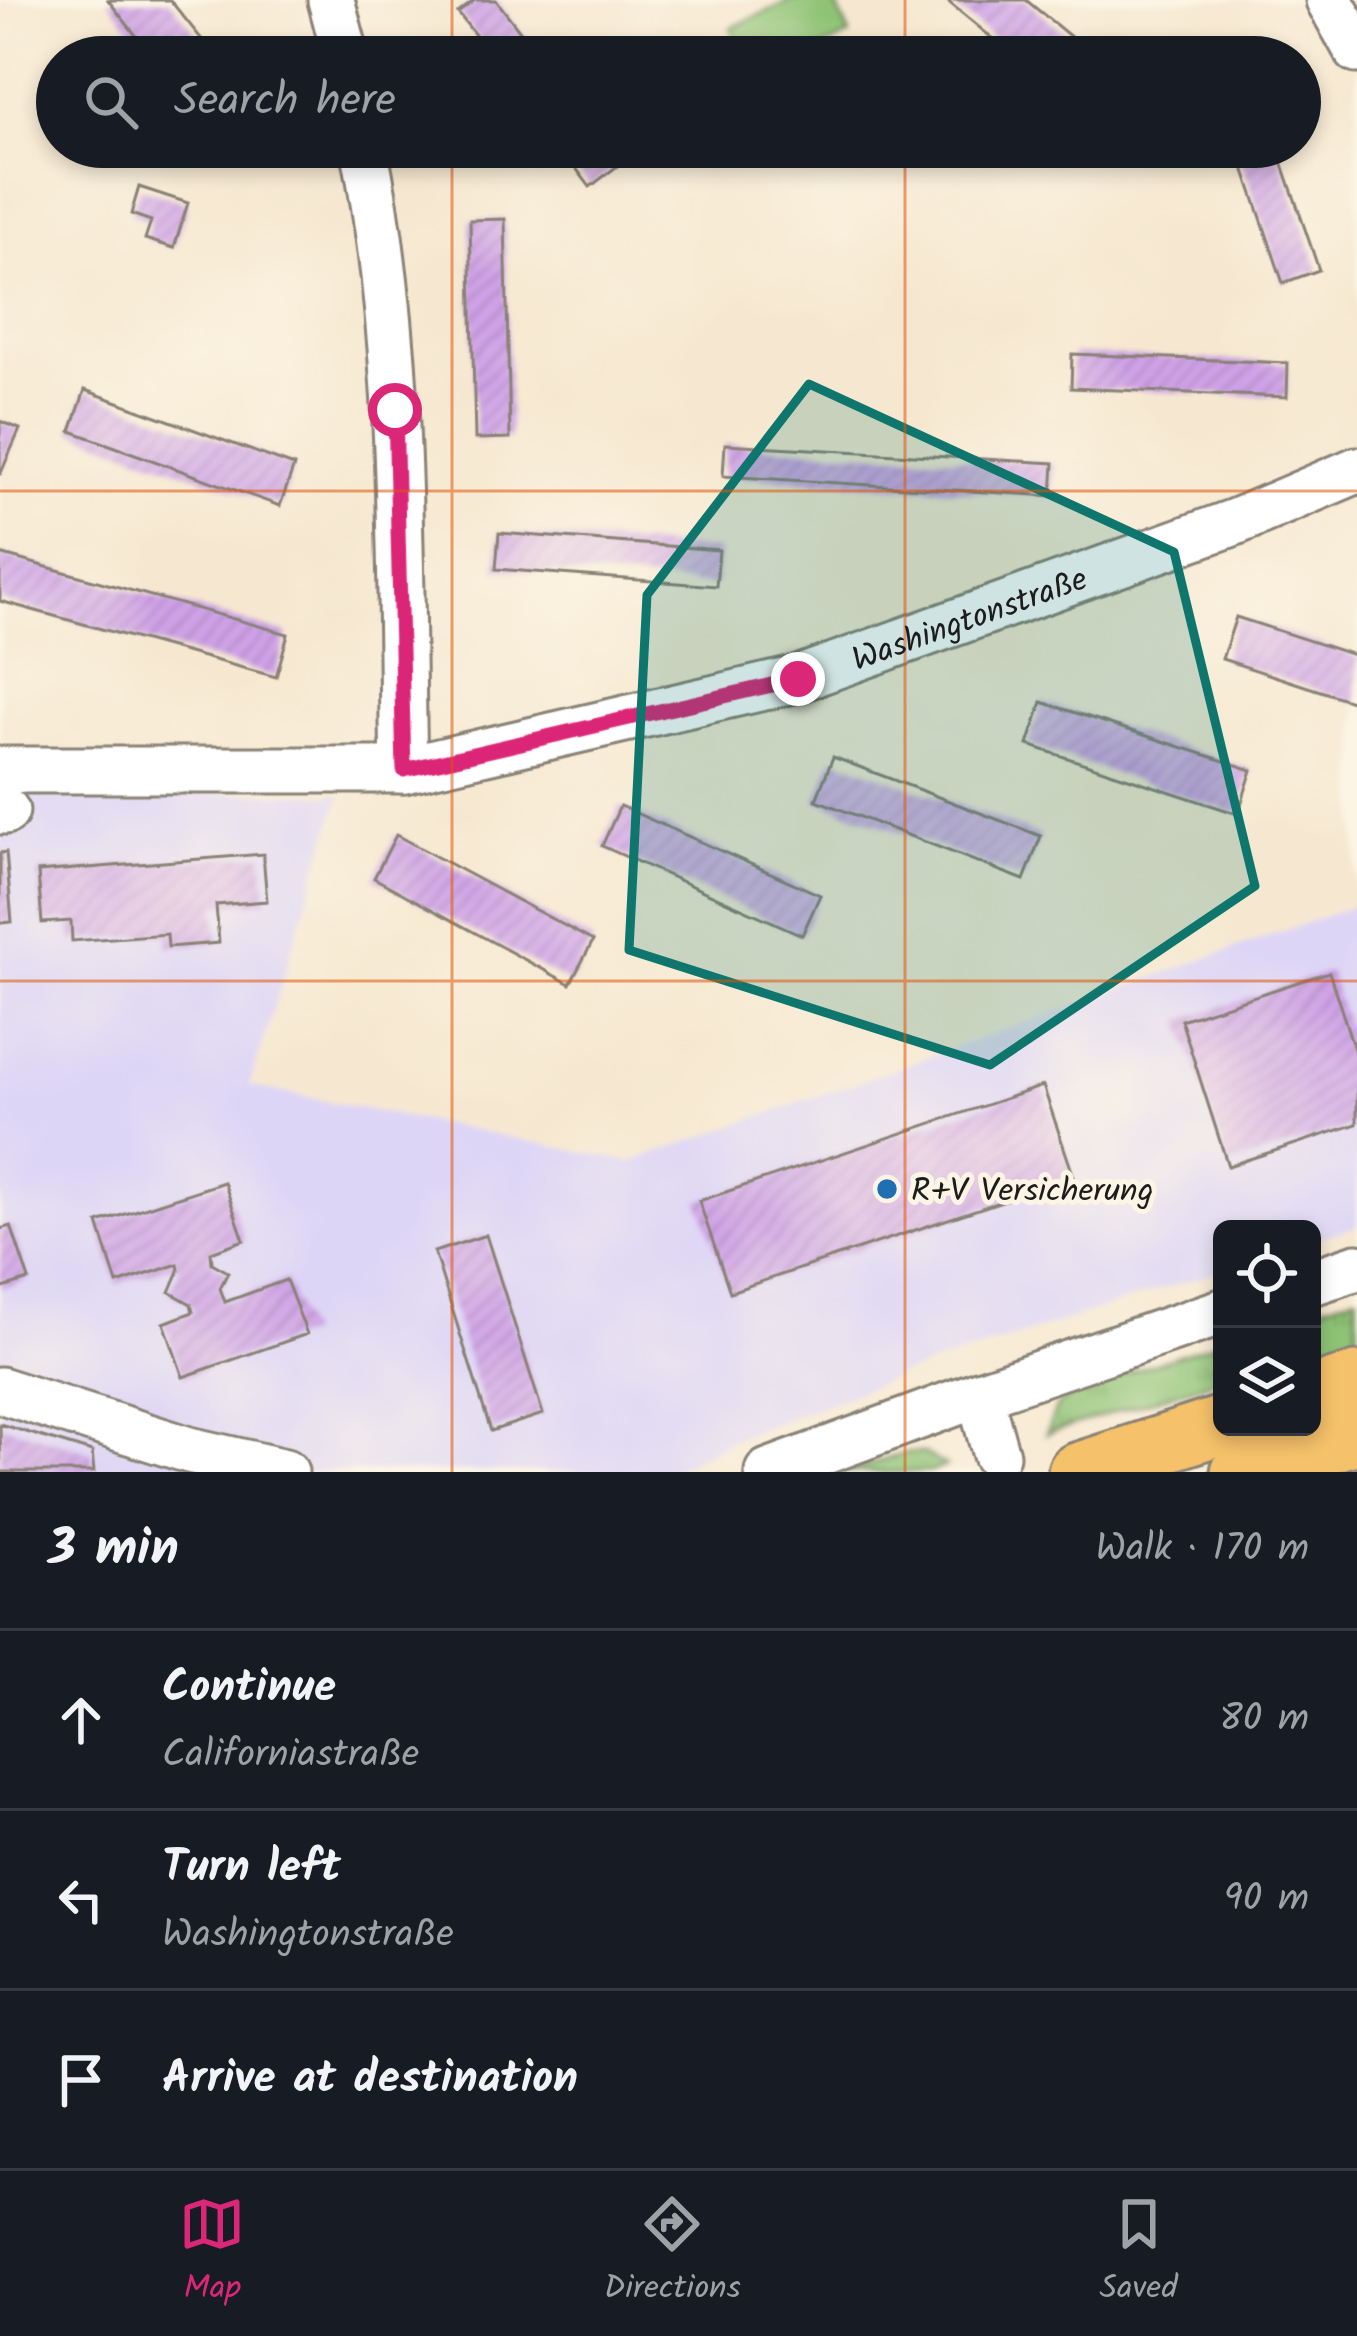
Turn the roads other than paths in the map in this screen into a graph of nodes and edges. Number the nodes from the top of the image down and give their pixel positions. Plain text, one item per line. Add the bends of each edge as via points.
1 (331, 0) edge
2 (1329, 0) edge
3 (340, 36) edge
4 (1357, 50) edge
5 (369, 168) edge
6 (1357, 470) edge
7 (404, 770) junction
8 (2, 797) edge
9 (1357, 1267) edge
10 (1321, 1279) edge
11 (1213, 1315) edge
12 (1357, 1381) edge
13 (0, 1390) edge
14 (1321, 1393) edge
15 (979, 1394) junction
16 (1213, 1428) edge
17 (1357, 1435) edge
18 (996, 1455) dead end
19 (1081, 1471) edge
20 (285, 1472) edge
21 (768, 1472) edge
22 (1240, 1472) edge

1 - 3 street
2 - 4 street
5 - 7 street via 395,410
6 - 7 street, Washingtonstraße via 798,679
7 - 8 street, Washingtonstraße
9 - 10 street
11 - 15 street
12 - 14 main road
13 - 20 street
15 - 18 street
15 - 21 street
16 - 19 main road
17 - 22 main road

